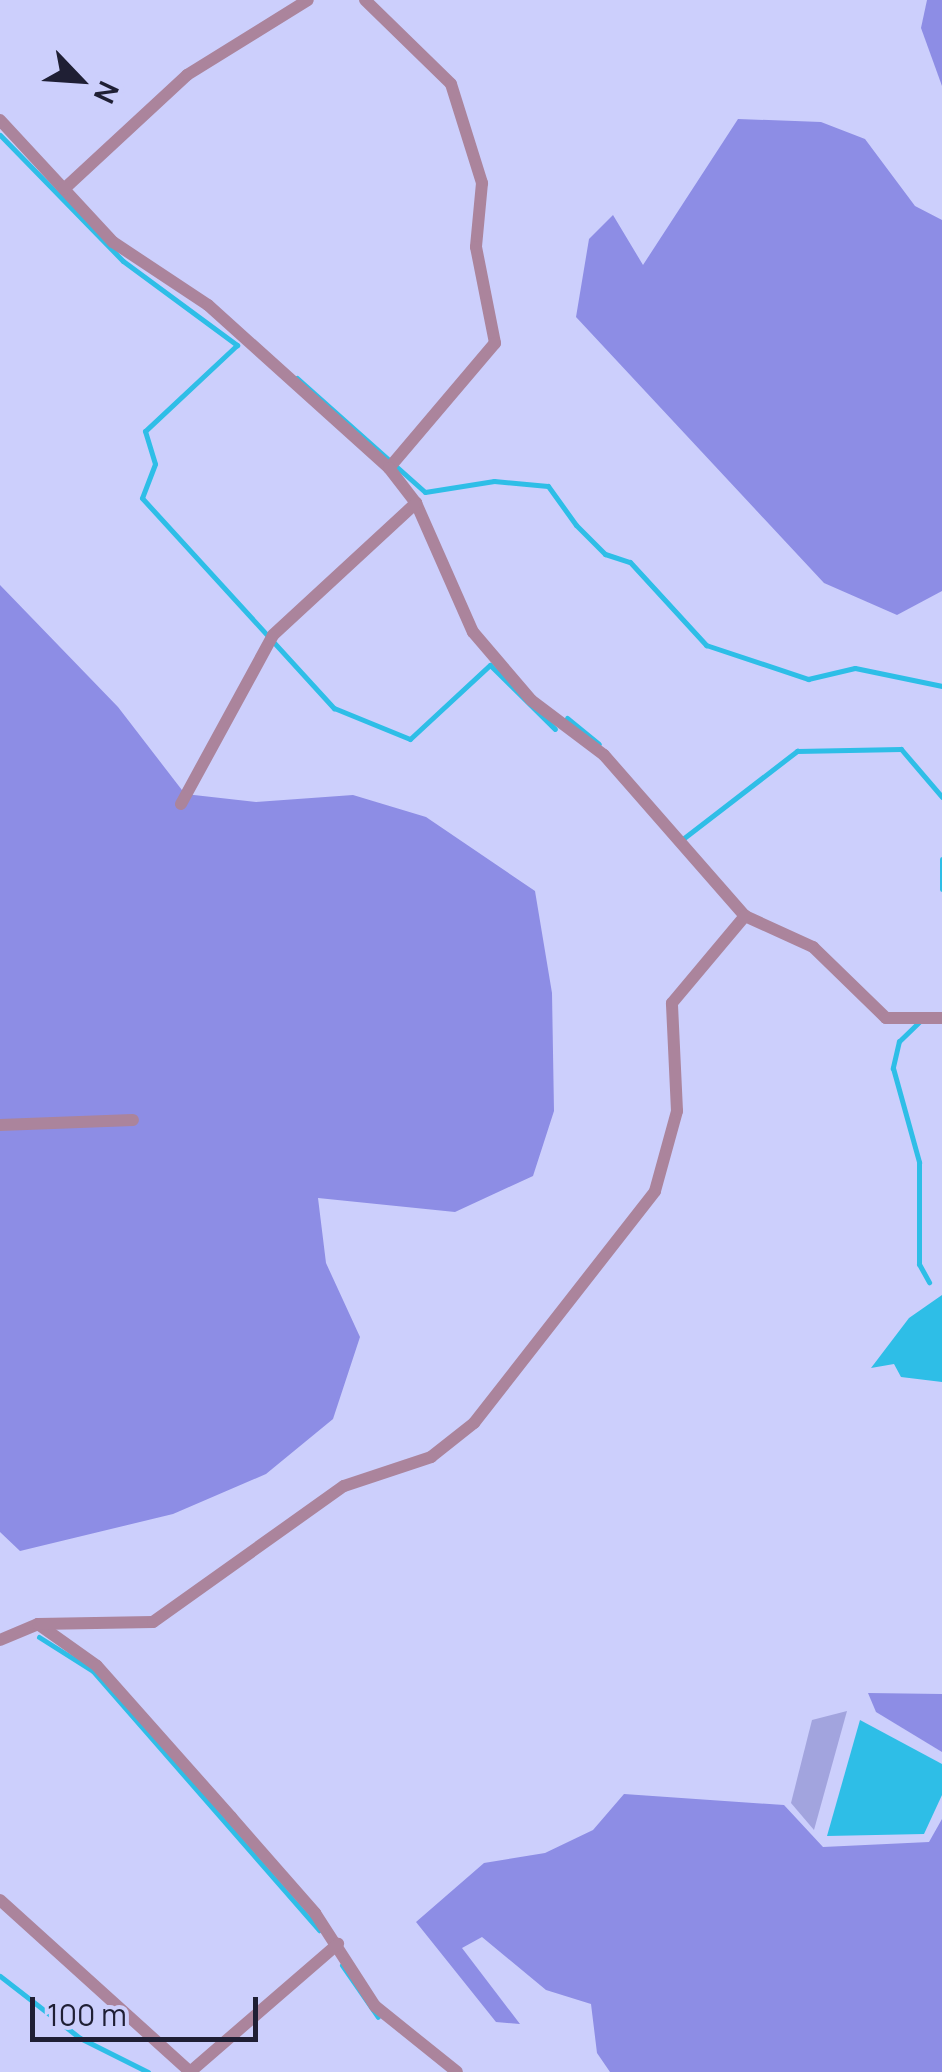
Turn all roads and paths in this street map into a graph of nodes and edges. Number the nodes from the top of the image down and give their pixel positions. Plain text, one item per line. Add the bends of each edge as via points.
1 (308, 0) edge
2 (365, 0) edge
3 (0, 120) edge
4 (64, 189) junction
5 (394, 463) junction
6 (416, 504) junction
7 (182, 804) dead end
8 (744, 916) junction
9 (942, 1018) edge
10 (133, 1120) dead end
11 (0, 1124) edge
12 (38, 1624) junction
13 (0, 1640) edge
14 (0, 1900) edge
15 (338, 1944) junction
16 (189, 2071) edge
17 (458, 2072) edge

1 - 4 street via 187,75
2 - 5 street via 451,84 482,183 476,247 496,343
3 - 4 street
4 - 5 street via 113,242 208,305
5 - 6 street
6 - 7 street via 270,640
6 - 8 street via 472,632 531,700 604,755
8 - 9 street via 813,947 886,1018
8 - 12 street via 672,1003 677,1111 655,1190 474,1423 431,1457 344,1486 153,1622
10 - 11 street
12 - 13 street
12 - 15 street via 103,1672
14 - 16 street
15 - 16 street via 228,2048
15 - 17 street via 375,2006

